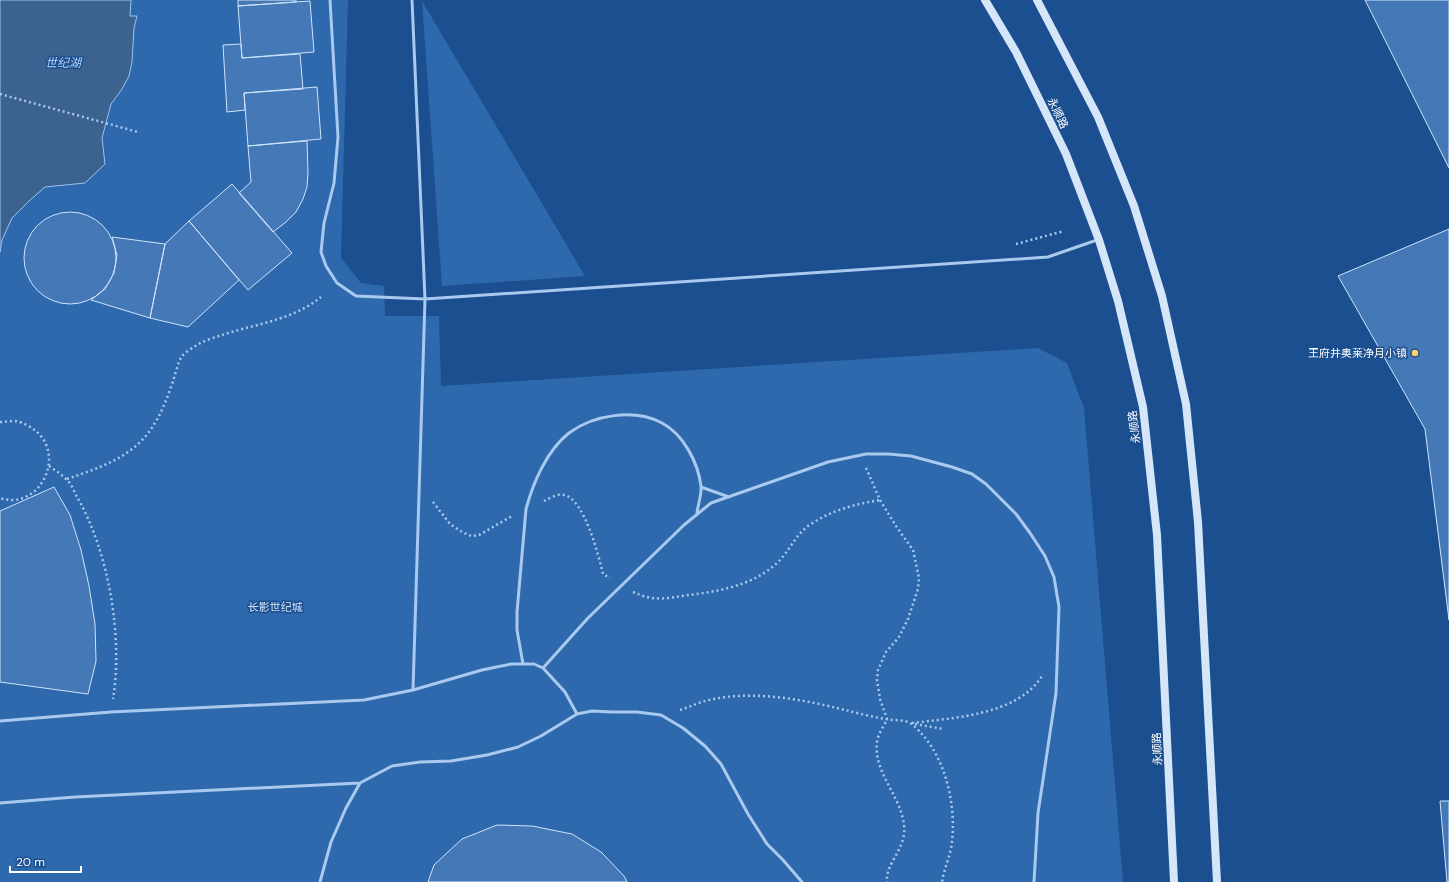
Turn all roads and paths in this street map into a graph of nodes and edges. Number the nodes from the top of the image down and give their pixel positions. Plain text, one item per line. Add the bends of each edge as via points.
1 (330, 0) edge
2 (412, 0) edge
3 (985, 0) edge
4 (1037, 0) edge
5 (0, 94) edge
6 (138, 132) dead end
7 (1099, 240) junction
8 (321, 297) dead end
9 (425, 299) junction
10 (0, 422) edge
11 (866, 454) junction
12 (49, 466) junction
13 (67, 480) junction
14 (420, 486) junction
15 (701, 487) junction
16 (729, 497) junction
17 (0, 498) edge
18 (5, 500) junction
19 (880, 500) junction
20 (0, 501) edge
21 (526, 509) junction
22 (697, 514) junction
23 (622, 586) junction
24 (523, 664) junction
25 (543, 668) junction
26 (1044, 670) dead end
27 (413, 690) junction
28 (111, 712) junction
29 (577, 714) junction
30 (661, 715) junction
31 (887, 720) junction
32 (0, 721) edge
33 (912, 723) junction
34 (943, 730) dead end
35 (360, 783) junction
36 (0, 804) edge
37 (320, 882) edge
38 (802, 882) edge
39 (887, 882) edge
40 (942, 882) edge
41 (1034, 882) edge
42 (1174, 882) edge
43 (1217, 882) edge

1 - 9 lane via 338,137 334,183 320,252 337,283 356,296
2 - 9 lane
3 - 7 main road, 永顺路 via 1016,52 1066,154
4 - 43 main road via 1098,118 1134,206 1162,296 1186,404 1198,522
5 - 6 path
7 - 9 lane via 1048,257
7 - 42 main road, 永顺路 via 1118,301 1143,414 1157,535
8 - 13 path via 312,305 297,312 233,331 195,346 182,356 160,413 138,445 116,460
9 - 14 lane
10 - 12 path via 16,421 30,426 45,443
11 - 16 lane via 828,462
11 - 19 path via 866,468
11 - 41 lane via 911,456 972,474 986,484 1016,514 1044,556 1054,577 1060,607 1056,693 1038,813
12 - 13 path
12 - 18 path via 44,480 34,492 21,499
13 - 28 path via 83,506 95,533 106,574 116,647 116,680
14 - 21 path via 450,524 471,536 484,533
14 - 27 lane
15 - 16 lane
15 - 21 lane via 693,460 676,433 662,422 645,417 616,416 584,424 558,444 542,467
15 - 22 lane
16 - 22 lane via 711,503
17 - 18 path
18 - 20 path
19 - 23 path via 842,509 810,525 772,567 754,579 732,587 697,594 648,598
19 - 31 path via 913,550 919,578 908,619 899,637 886,652 878,670 880,699
21 - 23 path via 558,495 565,494 573,499 594,538 603,574
21 - 24 lane via 517,612 517,630
22 - 23 lane
23 - 25 lane via 588,618
24 - 25 lane via 534,664
24 - 27 lane via 482,670
25 - 29 lane via 565,692
26 - 33 path via 1032,690 1002,708
27 - 28 lane via 364,700
28 - 32 lane
29 - 30 lane via 592,711
29 - 35 lane via 518,747 451,761 392,766
30 - 31 path via 708,700 763,696 803,701
30 - 38 lane via 683,728 722,764 767,844
31 - 33 path
31 - 39 path via 877,740 877,752 905,826 901,848 889,867
33 - 34 path
33 - 40 path via 936,753 951,798 952,842
35 - 36 lane via 75,797
35 - 37 lane via 331,842

